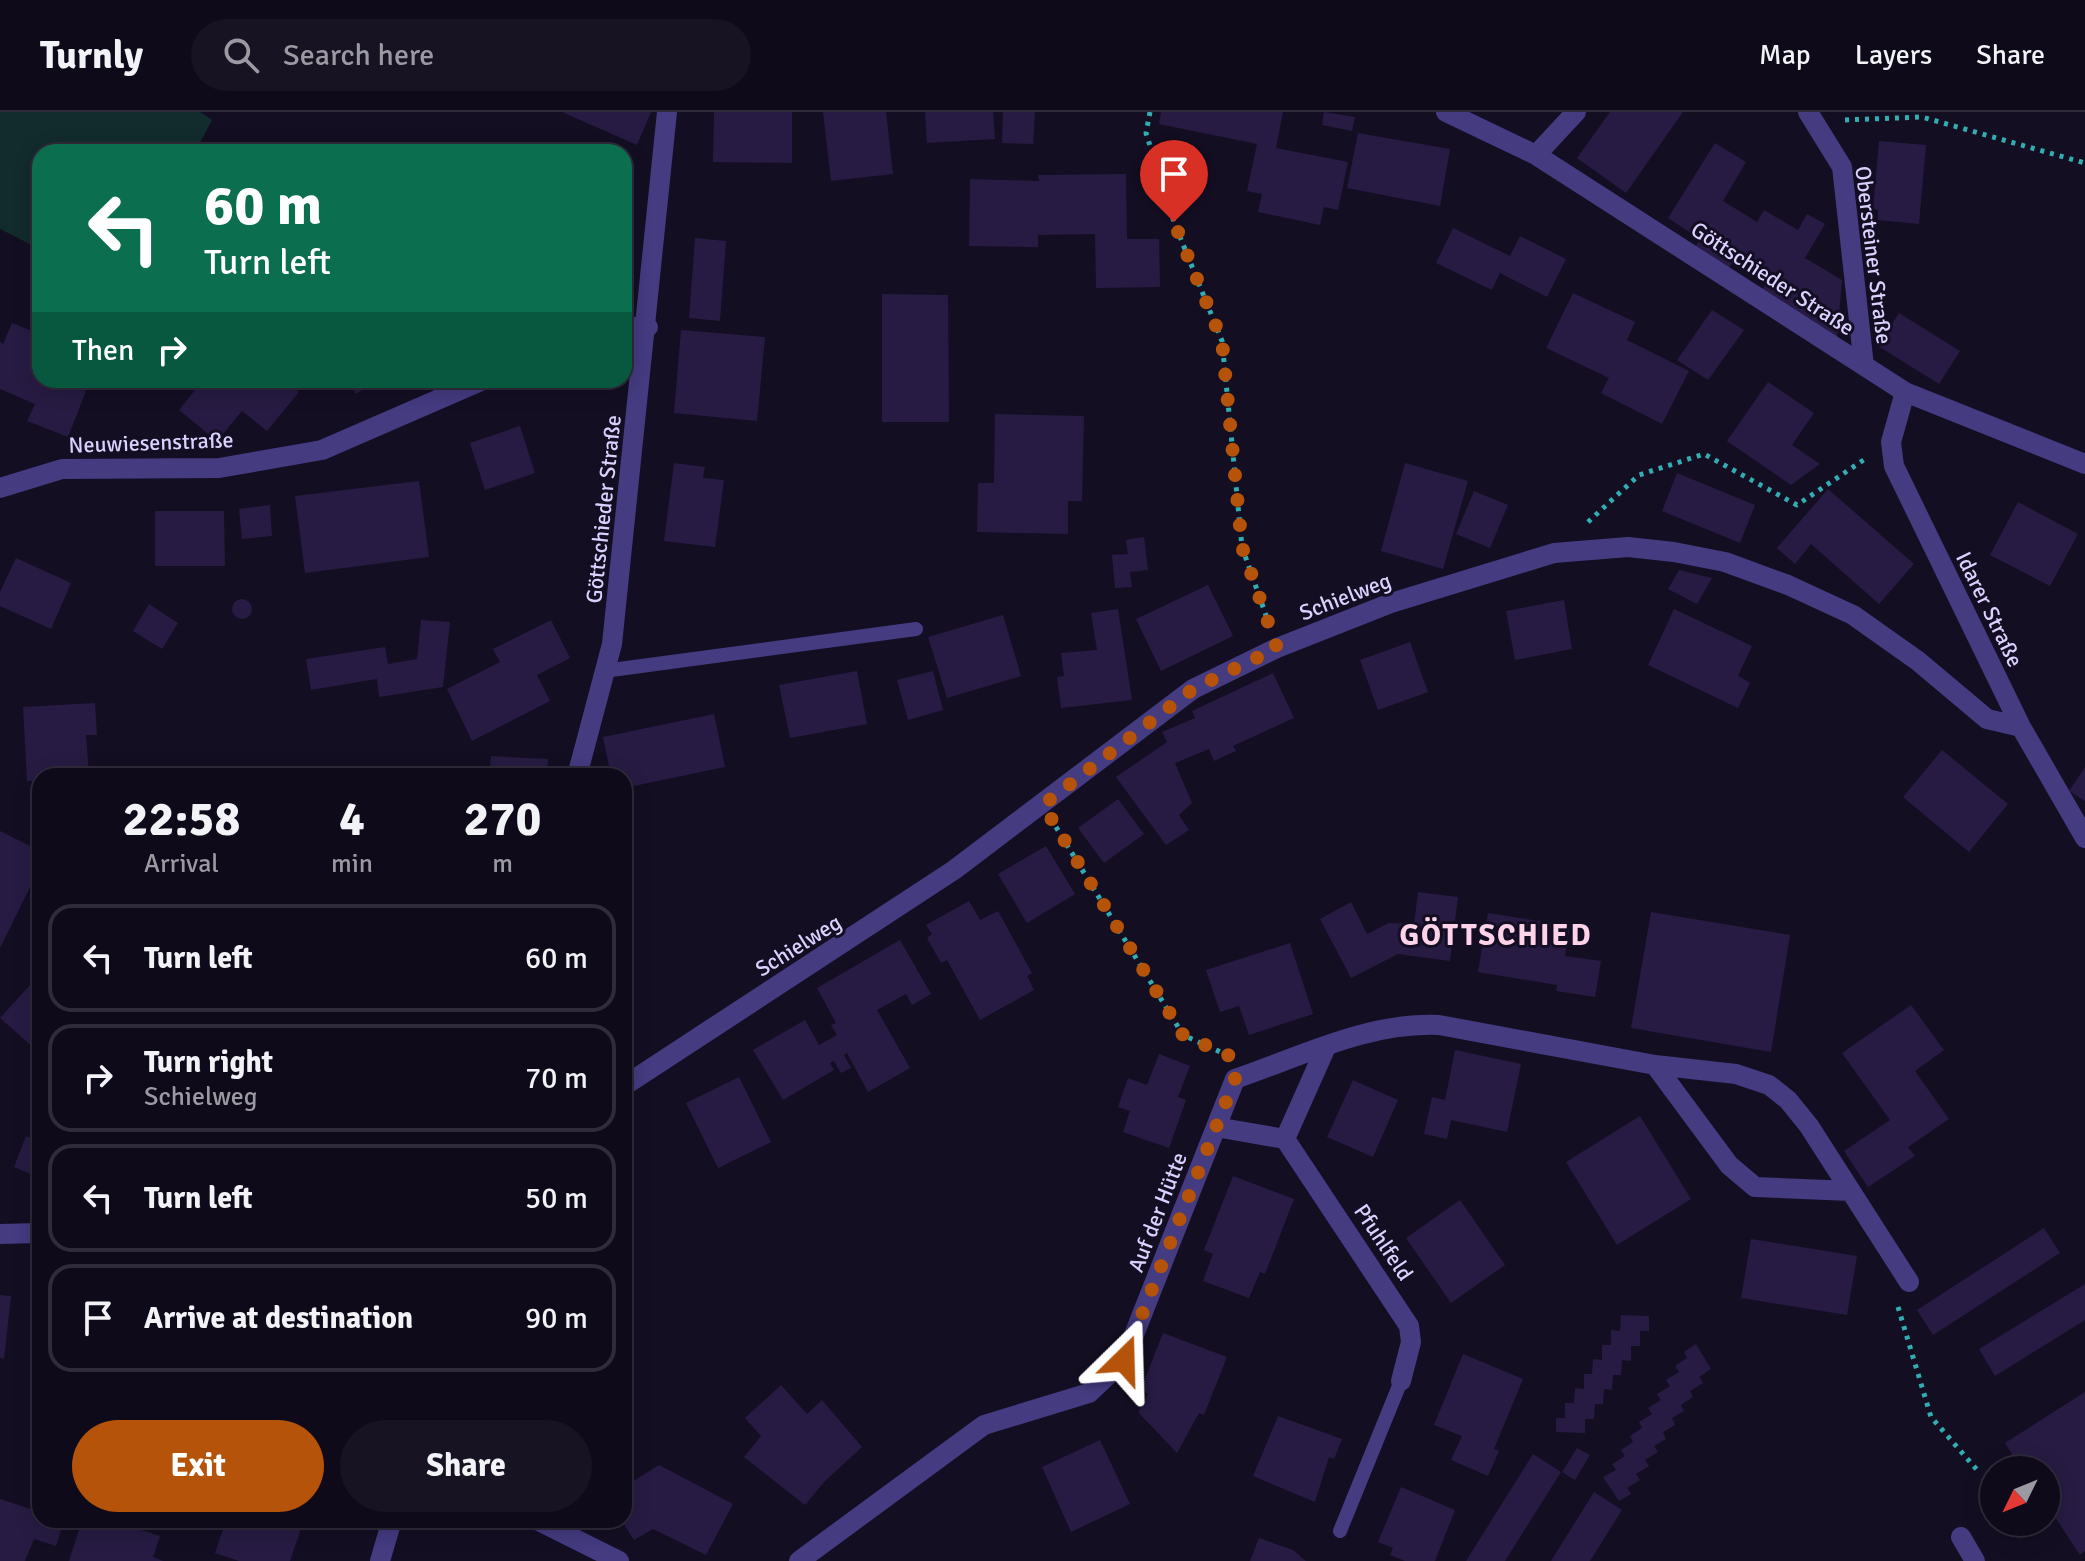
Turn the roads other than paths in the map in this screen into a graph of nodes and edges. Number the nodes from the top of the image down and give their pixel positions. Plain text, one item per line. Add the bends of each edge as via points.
1 (667, 112) edge
2 (1446, 112) edge
3 (1576, 112) edge
4 (1812, 117) edge
5 (1536, 155) junction
6 (632, 327) edge
7 (648, 327) junction
8 (1864, 366) junction
9 (465, 388) edge
10 (1905, 392) junction
11 (2085, 464) edge
12 (0, 488) edge
13 (916, 629) dead end
14 (604, 671) junction
15 (2021, 727) junction
16 (579, 768) edge
17 (2085, 838) edge
18 (1326, 1047) junction
19 (1655, 1065) junction
20 (632, 1081) edge
21 (1216, 1127) junction
22 (1285, 1139) junction
23 (1851, 1191) junction
24 (32, 1233) edge
25 (0, 1234) edge
26 (1909, 1282) road end
27 (1401, 1381) joint
28 (390, 1528) edge
29 (553, 1528) edge
30 (1340, 1531) dead end
31 (1961, 1537) dead end
32 (380, 1561) edge
33 (619, 1561) edge
34 (799, 1561) edge
35 (1975, 1561) edge

1 - 7 street, Göttschieder Straße
2 - 5 street, Göttschieder Straße
3 - 5 street
4 - 8 street, Obersteiner Straße via 1842,167
5 - 8 street, Göttschieder Straße
6 - 7 street
7 - 14 street, Göttschieder Straße via 612,644
8 - 10 street, Göttschieder Straße
9 - 12 street, Neuwiesenstraße via 322,450 219,468 62,469
10 - 11 street, Göttschieder Straße
10 - 15 street, Idarer Straße via 1891,442 1894,466
13 - 14 lane
14 - 16 street, Göttschieder Straße
15 - 17 street, Idarer Straße
15 - 20 street, Schielweg via 1987,719 1853,615 1788,585 1725,562 1674,552 1628,547 1554,553 1391,603 1277,648 1193,689 892,913
18 - 19 street via 1404,1023
18 - 21 street, Auf der Hütte via 1235,1079
18 - 22 street
19 - 23 street via 1736,1074 1769,1085 1809,1126
19 - 23 street via 1729,1165 1755,1187
21 - 22 street
21 - 34 street, Auf der Hütte via 1124,1360 1089,1393 984,1425
22 - 27 street, Pfuhlfeld via 1409,1326 1411,1342
23 - 26 street
24 - 25 street
27 - 30 lane
28 - 32 street
29 - 33 street
31 - 35 street

